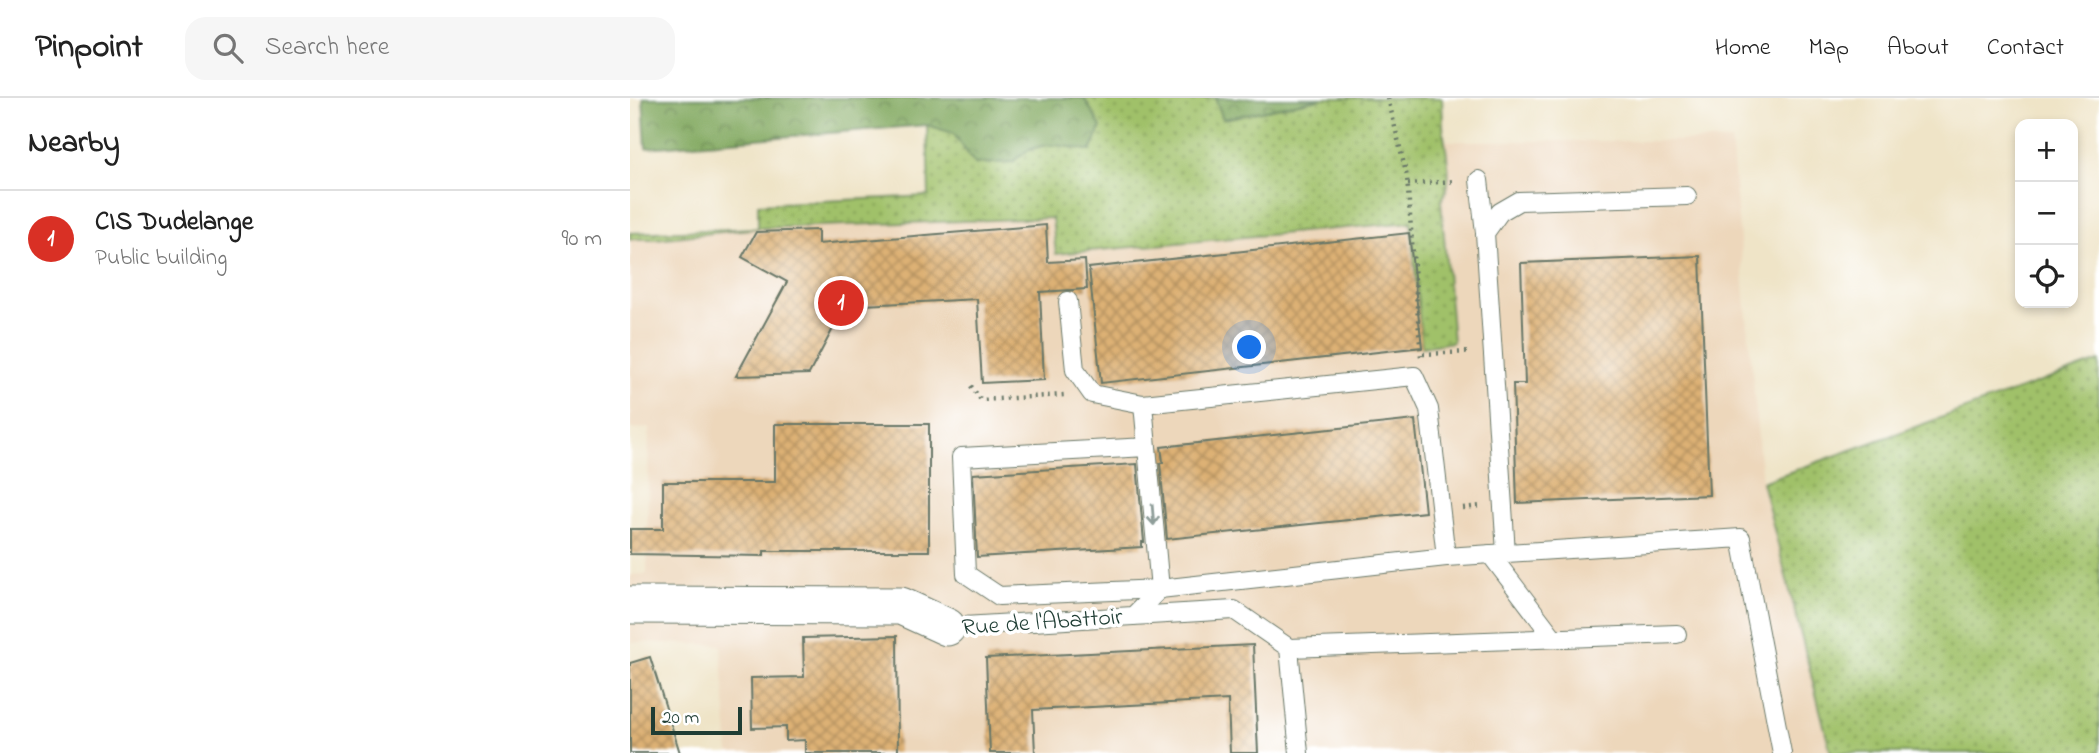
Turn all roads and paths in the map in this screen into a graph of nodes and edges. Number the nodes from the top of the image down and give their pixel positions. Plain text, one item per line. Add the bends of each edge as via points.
1 (1388, 98) edge
2 (1479, 180) joint
3 (1408, 184) junction
4 (1688, 196) dead end
5 (1485, 233) junction
6 (1068, 301) dead end
7 (1493, 351) junction
8 (971, 386) dead end
9 (1055, 395) dead end
10 (1143, 404) junction
11 (1147, 447) junction
12 (1503, 504) junction
13 (1441, 510) junction
14 (1498, 554) junction
15 (1446, 557) junction
16 (1160, 589) junction
17 (999, 596) junction
18 (630, 605) edge
19 (1133, 616) junction
20 (1004, 624) junction
21 (947, 627) joint
22 (1677, 634) dead end
23 (1553, 637) junction
24 (1290, 648) junction
25 (1299, 753) edge
26 (1782, 753) edge

1 - 3 path
2 - 3 path
2 - 5 lane
3 - 7 path via 1422,354
4 - 5 lane via 1518,201 1500,212
5 - 7 lane
6 - 10 lane via 1076,370 1092,394
7 - 12 lane
8 - 9 path via 981,400
10 - 11 lane
10 - 13 lane via 1414,376 1429,410
11 -> 16 lane
11 - 17 lane via 961,457 966,574
12 - 13 path
12 - 14 lane
13 - 15 lane
14 - 15 lane
14 - 23 lane
14 - 26 lane via 1741,538
15 - 16 lane
16 - 17 lane
16 - 19 lane, Rue de l'Abattoir
17 - 20 lane
18 - 21 street, Rue de l'Abattoir via 901,606
19 - 20 lane, Rue de l'Abattoir
19 - 24 lane via 1234,610
20 - 21 lane, Rue de l'Abattoir
22 - 23 lane
23 - 24 lane
24 - 25 lane

